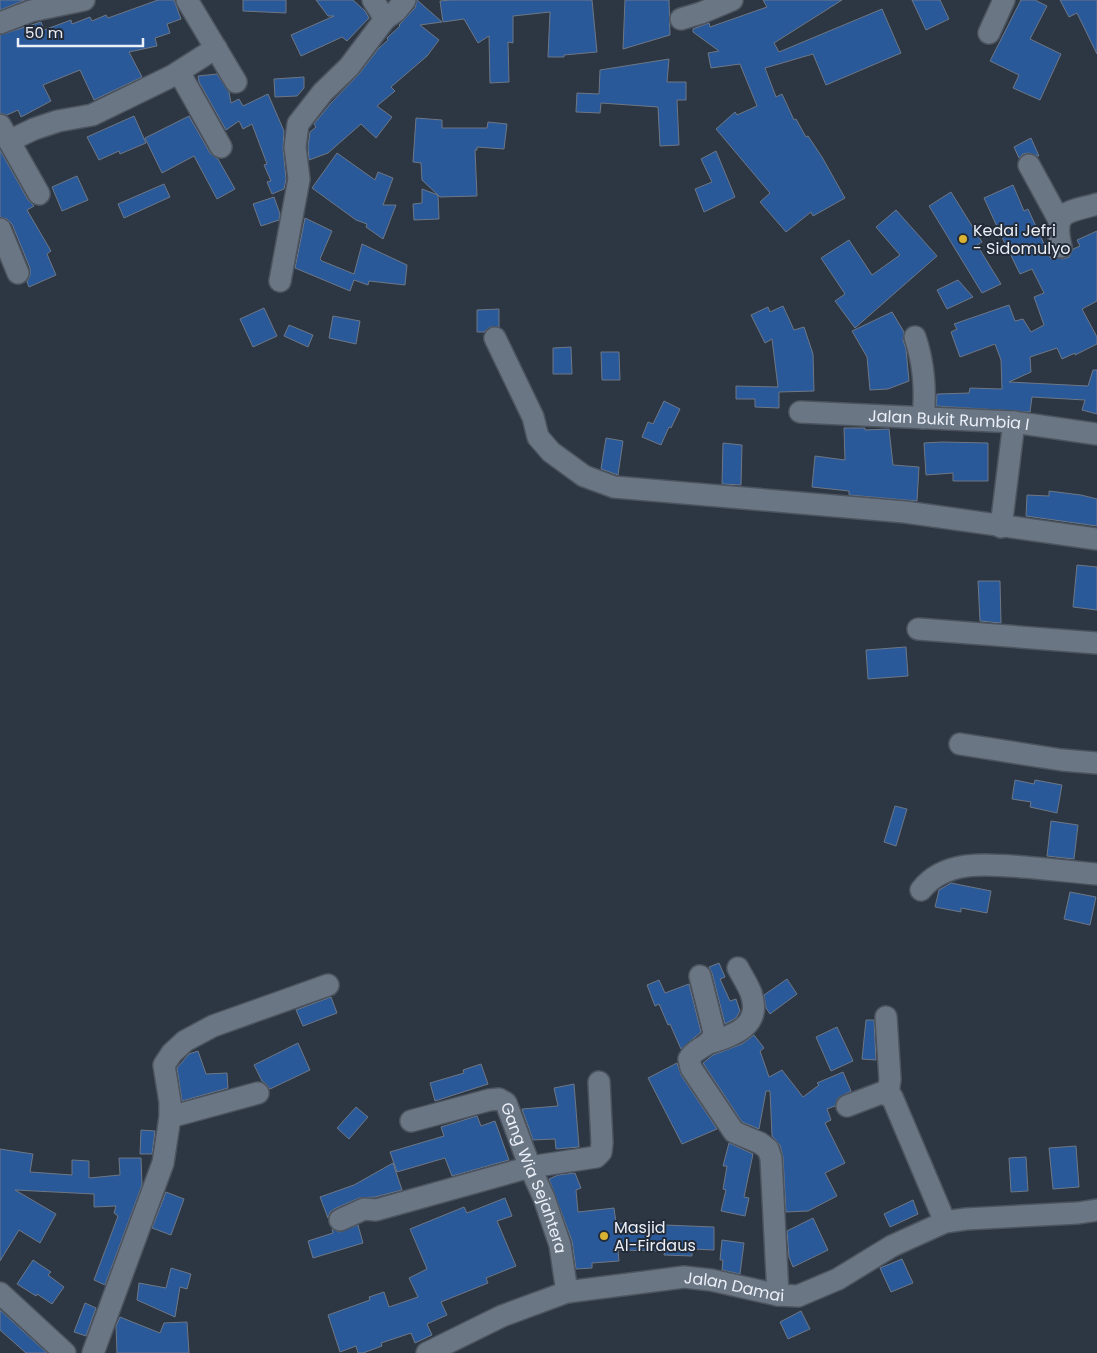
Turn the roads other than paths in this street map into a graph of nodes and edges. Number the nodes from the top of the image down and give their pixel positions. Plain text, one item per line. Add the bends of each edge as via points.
1 (84, 0) edge
2 (187, 0) edge
3 (372, 0) edge
4 (405, 0) edge
5 (732, 0) edge
6 (1004, 0) edge
7 (385, 19) junction
8 (681, 19) dead end
9 (0, 23) edge
10 (989, 33) dead end
11 (216, 48) junction
12 (179, 72) junction
13 (236, 82) dead end
14 (4, 133) edge
15 (221, 147) dead end
16 (1029, 165) dead end
17 (40, 194) dead end
18 (1097, 204) edge
19 (1059, 220) junction
20 (0, 229) edge
21 (1061, 246) dead end
22 (18, 273) dead end
23 (280, 281) dead end
24 (495, 338) dead end
25 (916, 338) dead end
26 (800, 412) dead end
27 (923, 418) junction
28 (1014, 422) junction
29 (1097, 434) edge
30 (1001, 527) junction
31 (1097, 539) edge
32 (918, 629) dead end
33 (1097, 643) edge
34 (960, 744) dead end
35 (1097, 763) edge
36 (1097, 874) edge
37 (921, 890) dead end
38 (738, 968) dead end
39 (700, 976) dead end
40 (328, 984) dead end
41 (886, 1018) dead end
42 (709, 1043) junction
43 (599, 1082) dead end
44 (258, 1093) dead end
45 (888, 1094) junction
46 (847, 1106) dead end
47 (170, 1116) junction
48 (411, 1121) dead end
49 (530, 1167) junction
50 (1097, 1210) edge
51 (340, 1220) dead end
52 (945, 1222) junction
53 (567, 1292) junction
54 (0, 1293) edge
55 (778, 1295) junction
56 (451, 1348) edge
57 (65, 1353) edge
58 (93, 1353) edge
59 (427, 1353) edge

1 - 9 street via 31,11
2 - 11 street
3 - 7 street
4 - 7 street
5 - 8 street
6 - 10 street
7 - 23 street via 349,67 323,92 298,124 295,147 299,179
11 - 12 street
11 - 13 street
12 - 14 street via 92,115
12 - 15 street
14 - 17 street
16 - 19 street
18 - 19 street via 1065,214
19 - 21 street via 1057,229
20 - 22 street
24 - 30 street via 533,417 538,437 551,452 584,476 614,487 904,512
25 - 27 street via 925,396
26 - 27 street, Jalan Bukit Rumbia I
27 - 28 street, Jalan Bukit Rumbia I
28 - 29 street, Jalan Bukit Rumbia I
28 - 30 street
30 - 31 street
32 - 33 street
34 - 35 street
36 - 37 street via 973,864 937,876
38 - 42 street via 751,994 754,1010 750,1023 732,1036
39 - 42 street via 714,1032
40 - 47 street via 213,1026 185,1041 164,1065
41 - 45 street
42 - 55 street via 691,1054 691,1068 734,1132 760,1143 768,1149 771,1158
43 - 49 street via 601,1152 596,1158
44 - 47 street
45 - 46 street via 881,1093
45 - 52 street
47 - 58 street via 163,1163
48 - 49 street, Gang Wia Sejahtera via 500,1099 506,1103
49 - 51 street via 376,1210 364,1209
49 - 53 street, Gang Wia Sejahtera via 560,1245
50 - 52 street, Jalan Damai
52 - 55 street, Jalan Damai via 892,1246 811,1292 798,1296
53 - 55 street, Jalan Damai via 684,1277
53 - 56 street, Jalan Damai via 502,1316
54 - 57 street
56 - 59 street, Jalan Damai

